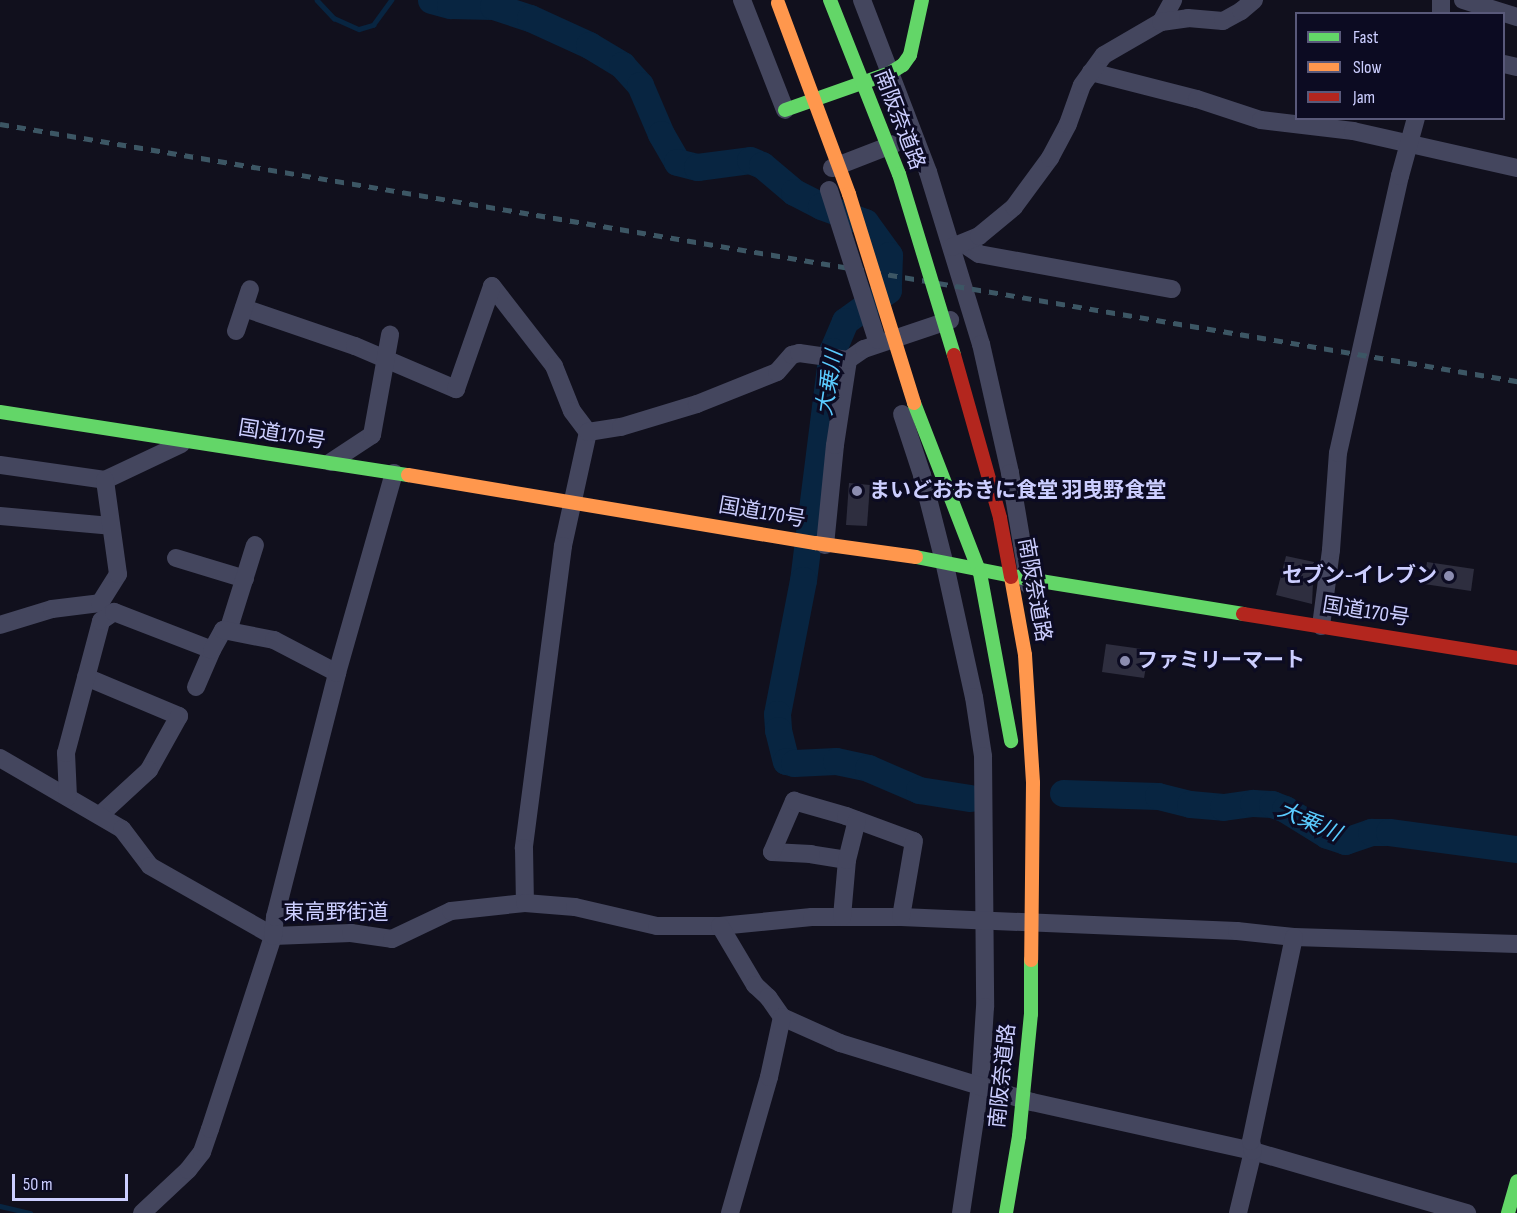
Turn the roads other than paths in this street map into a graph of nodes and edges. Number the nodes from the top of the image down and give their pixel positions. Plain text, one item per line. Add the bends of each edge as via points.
1 (742, 0) edge
2 (819, 0) edge
3 (830, 0) edge
4 (862, 0) edge
5 (922, 0) edge
6 (1173, 0) edge
7 (1254, 0) edge
8 (1463, 0) edge
9 (772, 1) edge
10 (1501, 12) edge
11 (855, 21) dead end
12 (1161, 22) junction
13 (1091, 72) junction
14 (890, 73) junction
15 (793, 107) junction
16 (1415, 120) edge
17 (915, 136) junction
18 (1407, 145) junction
19 (1517, 168) edge
20 (823, 171) junction
21 (958, 245) junction
22 (250, 289) dead end
23 (1172, 289) dead end
24 (244, 308) junction
25 (972, 312) junction
26 (236, 331) dead end
27 (390, 334) dead end
28 (837, 358) junction
29 (385, 359) junction
30 (0, 412) edge
31 (588, 432) junction
32 (187, 441) junction
33 (329, 463) junction
34 (0, 465) edge
35 (394, 473) junction
36 (105, 480) junction
37 (573, 501) junction
38 (0, 516) edge
39 (1000, 518) junction
40 (111, 526) junction
41 (820, 544) junction
42 (255, 545) dead end
43 (176, 558) dead end
44 (944, 561) junction
45 (244, 579) junction
46 (1028, 579) junction
47 (998, 588) dead end
48 (1004, 622) dead end
49 (0, 625) edge
50 (1321, 626) junction
51 (228, 631) junction
52 (212, 650) junction
53 (1517, 658) edge
54 (337, 673) junction
55 (86, 677) junction
56 (196, 687) dead end
57 (0, 758) edge
58 (1014, 761) dead end
59 (1019, 795) dead end
60 (68, 797) junction
61 (100, 815) junction
62 (1022, 817) junction
63 (857, 819) junction
64 (847, 860) junction
65 (525, 903) junction
66 (842, 917) junction
67 (901, 917) junction
68 (985, 920) junction
69 (1040, 922) junction
70 (720, 926) junction
71 (273, 936) junction
72 (1294, 937) junction
73 (1517, 944) edge
74 (782, 1017) junction
75 (980, 1086) junction
76 (1032, 1102) junction
77 (1253, 1151) junction
78 (1517, 1180) edge
79 (142, 1213) edge
80 (730, 1213) edge
81 (961, 1213) edge
82 (997, 1213) edge
83 (1006, 1213) edge
84 (1016, 1213) edge
85 (1238, 1213) edge
86 (1467, 1213) edge
87 (1508, 1213) edge

1 - 15 street
2 - 47 main road, 南阪奈道路 via 890,178 922,276 954,382 985,511
3 - 39 main road, 南阪奈道路, bridge via 913,218
4 - 14 street
5 - 14 main road via 910,55 903,66
6 - 12 street
7 - 12 street via 1222,21 1188,18
8 - 10 street
9 - 15 street
9 - 58 main road, bridge via 849,194 909,391 980,573
11 - 39 main road, bridge via 914,170 974,363 996,467
12 - 13 street via 1104,55
13 - 18 street via 1261,120 1353,131
13 - 21 street via 1050,158 1014,207 979,236
14 - 15 main road
14 - 17 street
15 - 20 street
16 - 18 street
17 - 20 street
17 - 21 street
18 - 19 street
18 - 50 street via 1338,453
20 - 44 street, bridge via 922,475
21 - 23 street via 979,254
21 - 25 street
22 - 24 street
24 - 26 street
24 - 29 street
25 - 28 street
25 - 46 street via 1010,473
27 - 29 street
28 - 31 street via 792,355 777,372 697,404 621,427
28 - 41 street via 835,445
29 - 31 street via 456,389 492,286 554,366 572,411
29 - 33 street via 372,435
30 - 32 main road, 国道170号
31 - 37 street
32 - 33 main road, 国道170号
32 - 36 street
33 - 35 main road, 国道170号
34 - 36 street
35 - 37 main road, 国道170号
35 - 54 street
36 - 40 street
37 - 41 main road, 国道170号
37 - 65 street via 563,546 524,848
38 - 40 street
39 - 83 main road, 南阪奈道路, bridge via 1025,655 1033,783 1031,1014 1019,1136
40 - 49 street via 118,574 100,603 52,609
41 - 44 main road, 国道170号
42 - 45 street
43 - 45 street
44 - 46 main road, 国道170号
44 - 68 street via 983,756
45 - 51 street
46 - 50 main road, 国道170号
46 - 69 street via 1044,747
48 - 62 main road, 南阪奈道路 via 1018,737
50 - 53 main road, 国道170号
51 - 52 street via 223,630
51 - 54 street via 274,640
52 - 55 street via 114,612 101,621
52 - 56 street
54 - 71 street
55 - 60 street via 66,753
55 - 61 street via 179,716 149,770
57 - 60 street, 東高野街道
59 - 62 main road
60 - 61 street, 東高野街道
61 - 71 street, 東高野街道 via 122,830 150,866
62 - 82 main road, 南阪奈道路 via 1020,1017 1010,1133
63 - 64 street
63 - 64 street via 794,801 772,852
63 - 67 street via 914,841
64 - 66 street
65 - 70 street, 東高野街道 via 575,907 657,926
65 - 71 street, 東高野街道 via 451,911 392,939 351,933
66 - 67 street, 東高野街道
66 - 70 street, 東高野街道
67 - 68 street, 東高野街道
68 - 69 street, 東高野街道
68 - 75 street
69 - 72 street, 東高野街道
69 - 76 street
70 - 74 street via 755,985
71 - 79 street via 202,1152
72 - 73 street, 東高野街道
72 - 77 street via 1251,1141
74 - 75 street via 840,1043
74 - 80 street
75 - 76 street
75 - 81 street
76 - 77 street
76 - 84 street
77 - 85 street
77 - 86 street
78 - 87 main road

